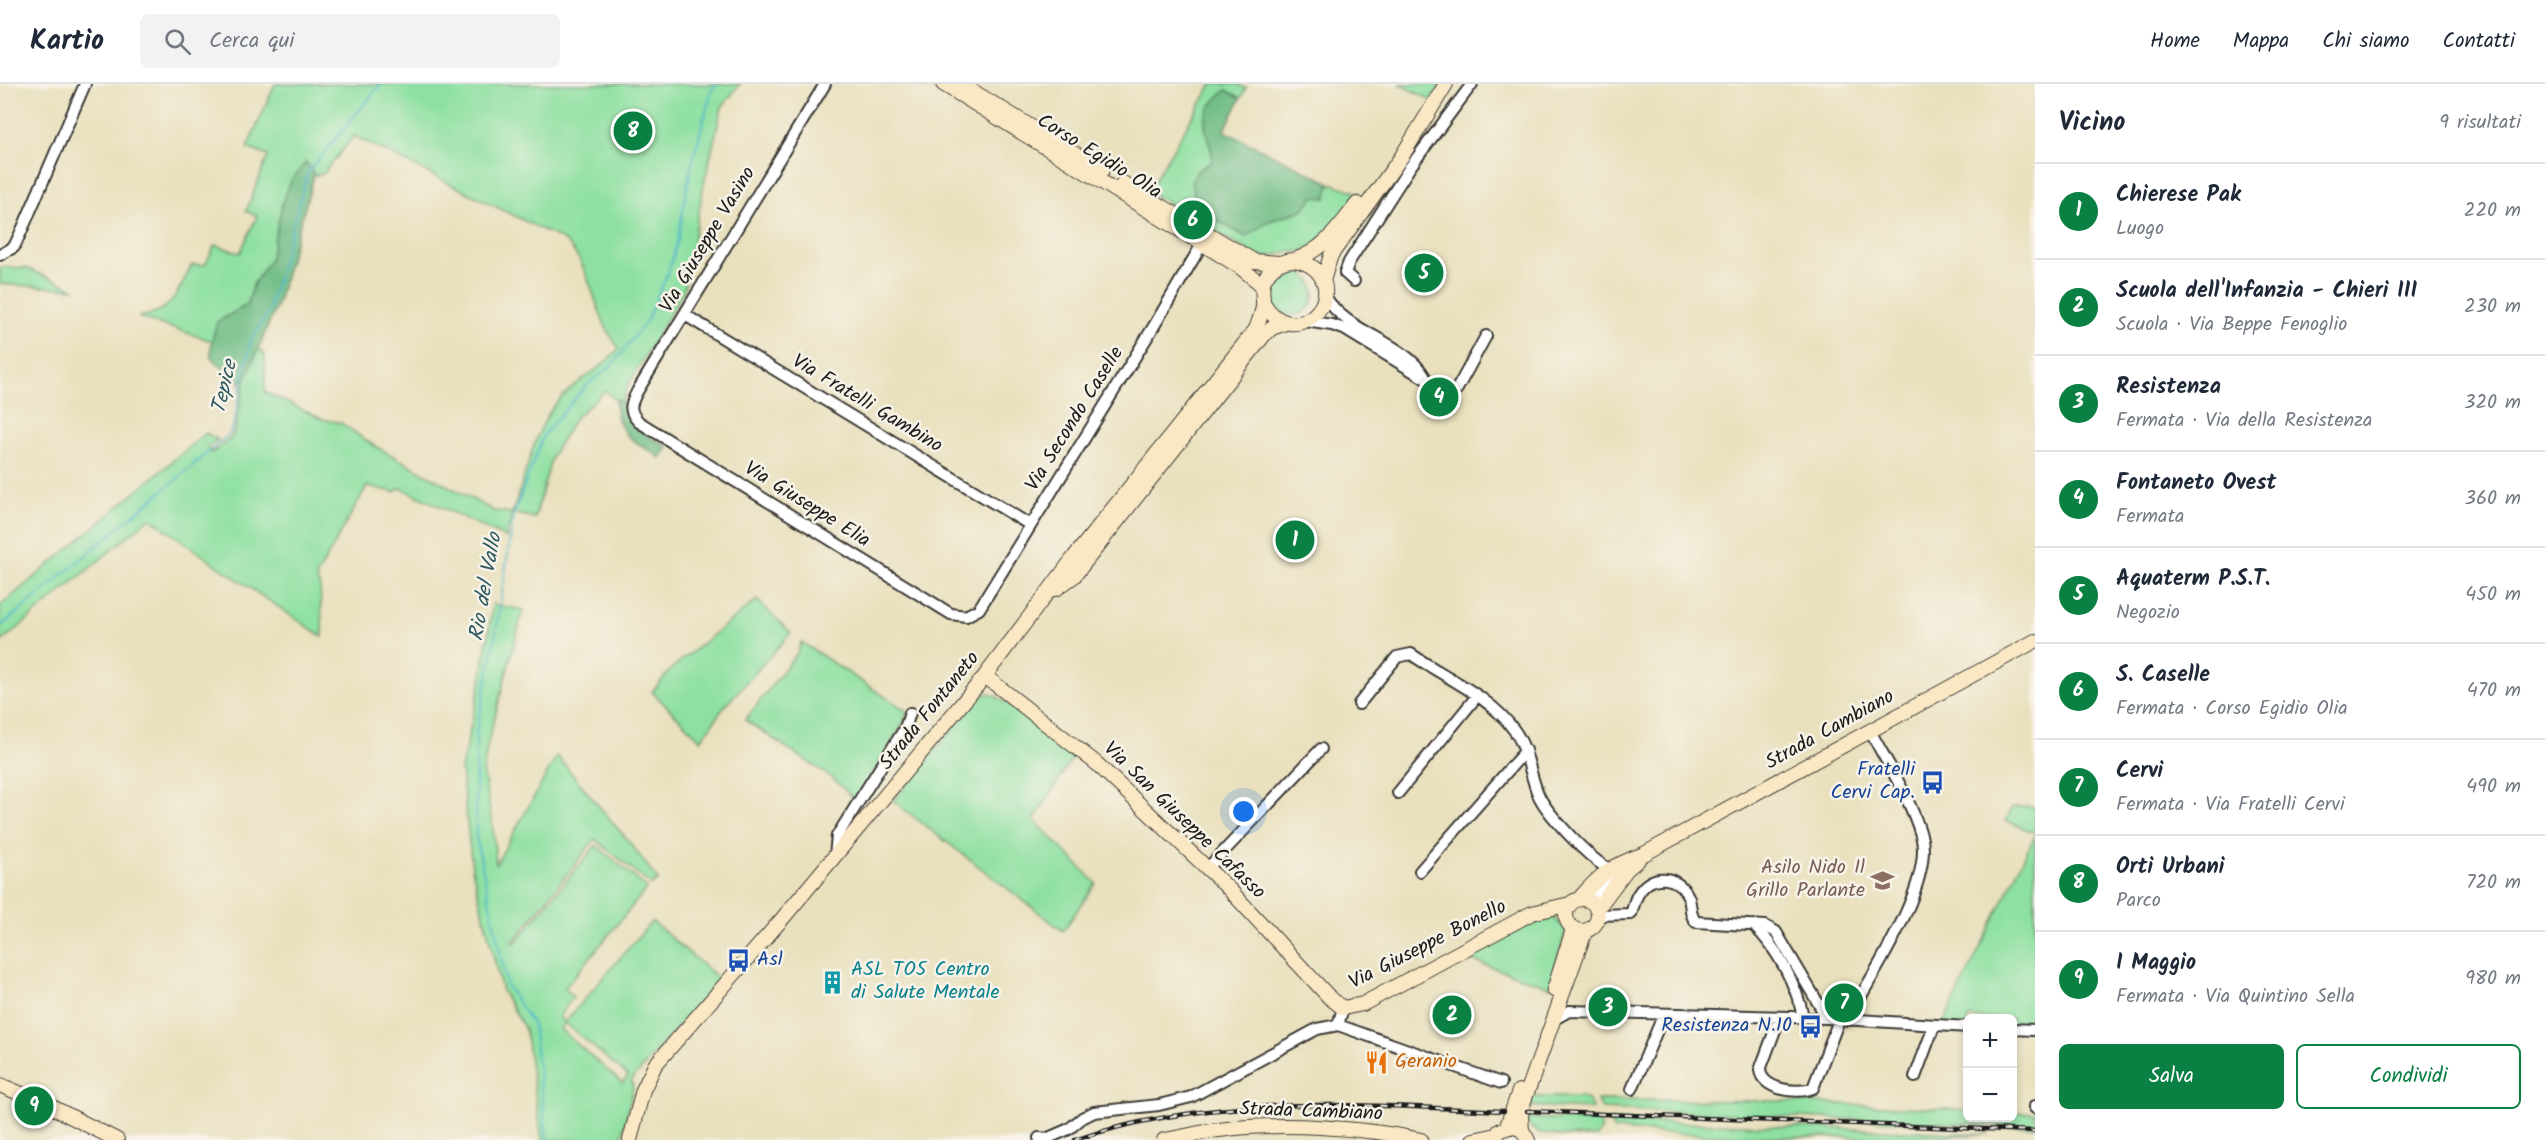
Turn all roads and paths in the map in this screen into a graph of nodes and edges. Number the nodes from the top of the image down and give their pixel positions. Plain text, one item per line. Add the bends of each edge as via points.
1 (85, 84) edge
2 (825, 84) edge
3 (943, 84) edge
4 (961, 84) edge
5 (1446, 84) edge
6 (1472, 84) edge
7 (1420, 125) junction
8 (1205, 239) junction
9 (0, 255) edge
10 (1286, 262) junction
11 (1323, 281) junction
12 (1354, 281) dead end
13 (1262, 285) junction
14 (1325, 296) junction
15 (1264, 304) junction
16 (685, 315) junction
17 (1305, 321) junction
18 (1286, 323) junction
19 (1486, 336) dead end
20 (1427, 379) junction
21 (633, 417) joint
22 (1030, 525) junction
23 (1044, 597) junction
24 (966, 616) joint
25 (2035, 641) edge
26 (985, 676) junction
27 (1477, 696) junction
28 (1359, 704) dead end
29 (910, 713) dead end
30 (1870, 731) junction
31 (1321, 748) dead end
32 (1526, 750) junction
33 (1398, 793) dead end
34 (1644, 854) junction
35 (835, 856) junction
36 (1207, 869) junction
37 (1610, 869) junction
38 (1420, 871) dead end
39 (1587, 906) junction
40 (1547, 908) junction
41 (1753, 925) junction
42 (1574, 926) junction
43 (1563, 993) junction
44 (1343, 1008) junction
45 (1569, 1011) junction
46 (1664, 1014) junction
47 (1780, 1017) junction
48 (1803, 1017) junction
49 (1827, 1018) junction
50 (1553, 1020) junction
51 (1843, 1020) junction
52 (1338, 1025) junction
53 (1934, 1026) junction
54 (1963, 1027) edge
55 (2017, 1029) edge
56 (2035, 1030) edge
57 (1915, 1077) dead end
58 (1501, 1083) dead end
59 (0, 1085) edge
60 (1632, 1089) dead end
61 (1500, 1134) edge
62 (1222, 1135) edge
63 (1525, 1135) edge
64 (1040, 1138) dead end
65 (117, 1140) edge
66 (630, 1140) edge
67 (1164, 1140) edge
68 (1421, 1140) edge
69 (1473, 1140) edge
70 (1540, 1140) edge

1 - 9 street via 14,247
2 - 16 street, Via Giuseppe Vasino
3 - 8 street, Corso Egidio Olia
4 - 8 street, Corso Egidio Olia
5 - 7 street
6 - 12 street via 1410,167 1349,262 1346,273
7 - 10 street via 1322,246 1309,256
7 - 11 street via 1331,255
8 - 10 street, Corso Egidio Olia via 1254,261
8 - 13 street, Corso Egidio Olia
8 - 22 street, Via Secondo Caselle
10 - 11 street via 1311,266
10 - 13 street via 1271,269
11 - 14 street
13 - 15 street, Strada Fontaneto
14 - 17 street via 1318,311
14 - 20 street via 1341,317 1417,363
15 - 18 street
15 - 23 street, Strada Fontaneto via 1256,329
16 - 21 street, Via Giuseppe Vasino via 630,405
16 - 22 street, Via Fratelli Gambino
17 - 18 street
17 - 20 street via 1344,329
18 - 23 street via 1264,335 1074,576
19 - 20 street via 1456,389 1444,389
21 - 24 street, Via Giuseppe Elia via 951,614
22 - 24 street, Via Secondo Caselle via 979,609
23 - 26 street, Strada Fontaneto
25 - 30 street, Strada Cambiano
26 - 35 street, Strada Fontaneto
26 - 36 street, Via San Giuseppe Cafasso via 1096,763
27 - 28 street via 1411,654 1397,657
27 - 32 street via 1514,729
27 - 33 street
29 - 35 street via 905,728 837,836
30 - 34 street, Strada Cambiano
30 - 51 street via 1900,785 1921,835 1922,866 1912,902
31 - 36 street
32 - 37 street via 1539,795 1550,813 1599,865
32 - 38 street
34 - 37 street, Strada Cambiano
34 - 39 street, Strada Cambiano
35 - 66 street, Strada Fontaneto via 655,1065 643,1090
36 - 44 street, Via San Giuseppe Cafasso
37 - 39 street, Strada Cambiano via 1596,878
39 - 40 street, Via Giuseppe Bonello
39 - 41 street via 1631,915 1637,895 1653,880 1667,877 1687,894 1696,922
39 - 42 street via 1566,911
39 - 42 street via 1596,924
40 - 42 street
40 - 44 street, Via Giuseppe Bonello via 1363,1004
41 - 48 street via 1765,936 1785,970
41 - 49 street via 1776,932
42 - 43 street
42 - 61 street
43 - 45 street
43 - 50 street
44 - 52 street, Via Giuseppe Bonello
45 - 46 street
45 - 50 street
46 - 47 street
46 - 60 street
47 - 48 street
47 - 51 street via 1760,1070 1761,1077 1768,1084 1797,1092 1813,1088
48 - 49 street
49 - 51 street
50 - 63 street via 1523,1104
51 - 53 street
52 - 58 street
52 - 64 street via 1317,1029 1191,1097 1159,1105 1094,1112 1069,1129
53 - 54 street
53 - 57 street
55 - 56 street
59 - 65 street
61 - 63 street via 1518,1127
61 - 69 street
62 - 67 street, Strada Cambiano
62 - 68 street, Strada Cambiano via 1263,1126 1391,1133
63 - 70 street

